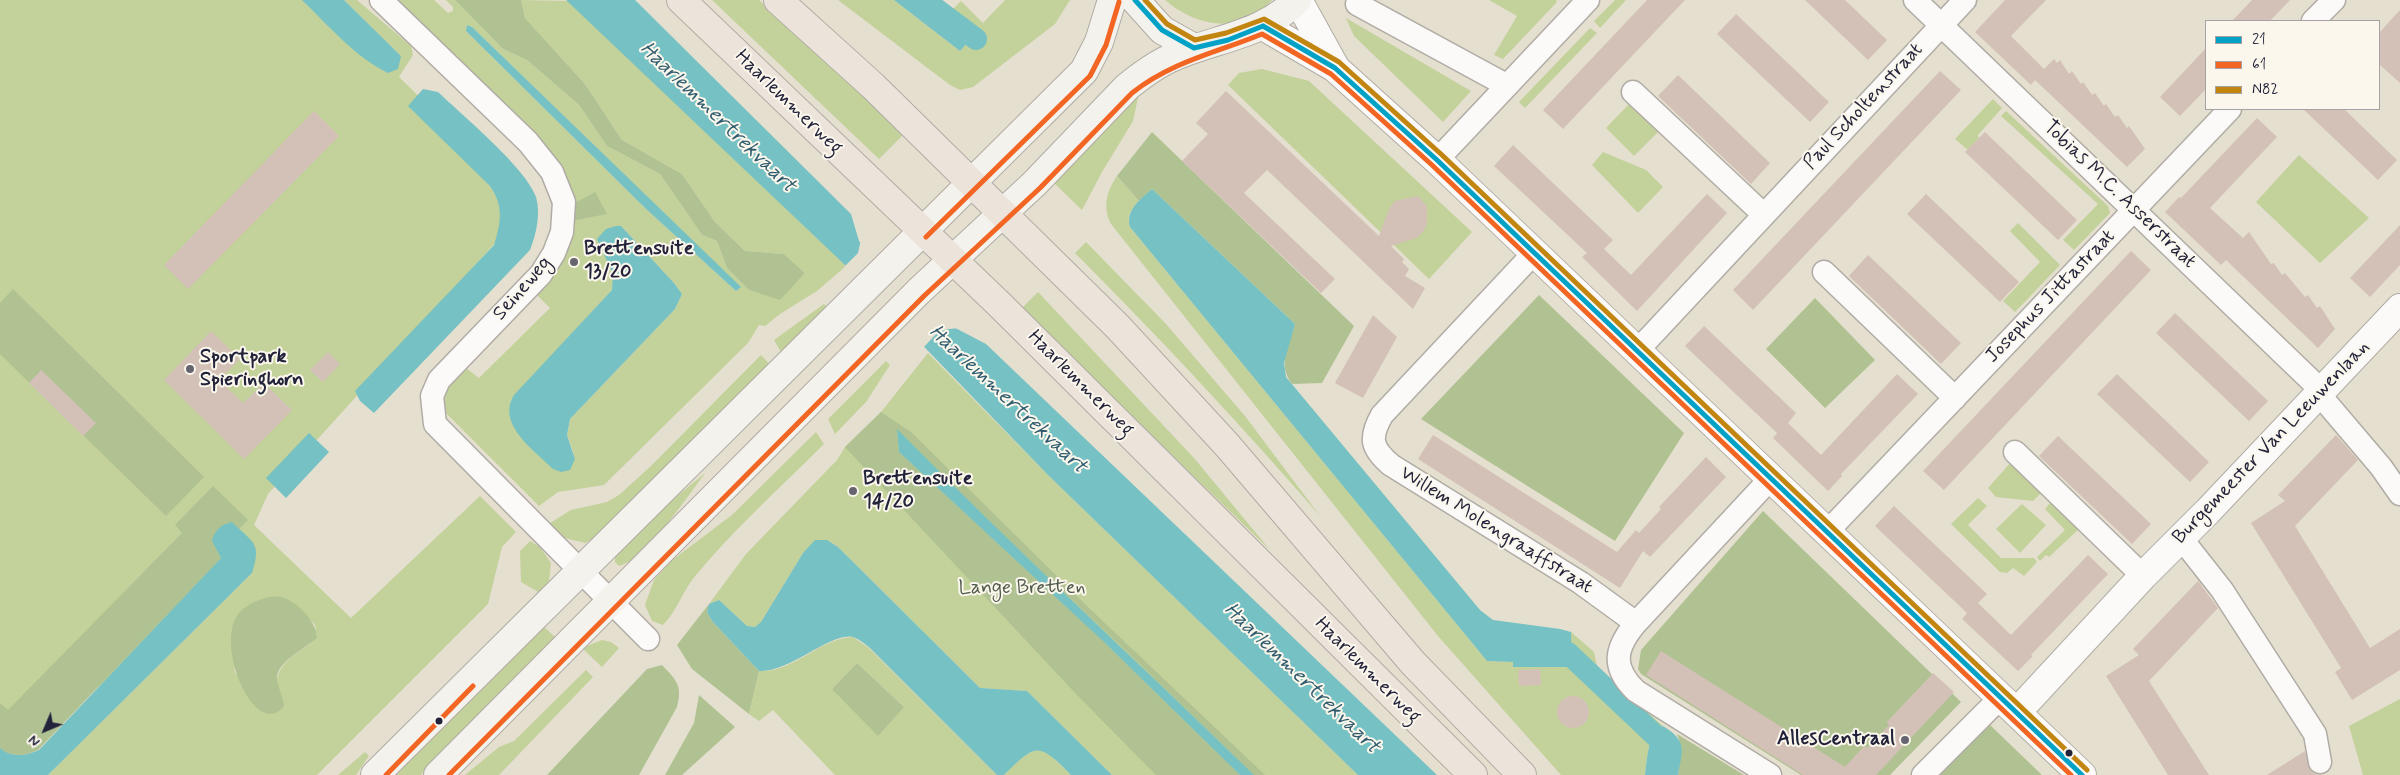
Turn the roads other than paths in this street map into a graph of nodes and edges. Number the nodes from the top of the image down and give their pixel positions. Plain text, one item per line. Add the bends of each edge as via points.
1 (381, 0) edge
2 (681, 0) edge
3 (778, 0) edge
4 (1112, 0) edge
5 (1135, 0) edge
6 (1298, 0) edge
7 (1588, 0) edge
8 (1915, 0) edge
9 (1965, 0) edge
10 (2334, 0) edge
11 (1357, 4) dead end
12 (2314, 20) edge
13 (1942, 24) junction
14 (1263, 26) junction
15 (1194, 48) junction
16 (1335, 68) junction
17 (1506, 85) junction
18 (1633, 92) dead end
19 (2229, 110) edge
20 (1436, 160) junction
21 (973, 182) junction
22 (2134, 209) junction
23 (1004, 214) junction
24 (1763, 214) junction
25 (922, 231) junction
26 (1534, 253) junction
27 (953, 260) junction
28 (1824, 272) dead end
29 (2400, 308) edge
30 (1637, 351) junction
31 (2320, 392) junction
32 (1955, 398) junction
33 (2015, 452) dead end
34 (1771, 478) junction
35 (2400, 494) edge
36 (1827, 532) junction
37 (2181, 538) junction
38 (579, 570) junction
39 (2142, 576) junction
40 (610, 601) junction
41 (1636, 623) junction
42 (648, 639) dead end
43 (2009, 704) junction
44 (2320, 762) dead end
45 (374, 775) edge
46 (438, 775) edge
47 (1473, 775) edge
48 (1522, 775) edge
49 (1770, 775) edge
50 (1923, 775) edge
51 (2082, 775) edge

1 - 38 street, Seineweg via 528,142 552,172 564,202 562,232 541,274 438,380 432,396 435,424
2 - 25 main road, Haarlemmerweg
3 - 21 main road, Haarlemmerweg
4 - 21 main road via 1099,42 1084,71
5 - 15 main road via 1162,30
6 - 14 main road
6 - 16 street
7 - 17 street
8 - 13 street, Tobias M.C. Asserstraat
9 - 13 street, Paul Scholtenstraat
10 - 12 street
11 - 17 street
13 - 22 street, Tobias M.C. Asserstraat
13 - 24 street, Paul Scholtenstraat
14 - 15 main road via 1228,40
14 - 16 street
15 - 23 main road via 1156,65 1127,87
16 - 20 street
17 - 20 street
18 - 24 street
19 - 22 street, Josephus Jittastraat
20 - 26 street
21 - 23 main road, Haarlemmerweg
21 - 25 main road
22 - 31 street, Tobias M.C. Asserstraat
22 - 32 street, Josephus Jittastraat
23 - 27 main road
23 - 48 main road, Haarlemmerweg via 1173,384 1413,663
24 - 30 street, Paul Scholtenstraat
25 - 27 main road, Haarlemmerweg
25 - 38 main road
26 - 30 street
26 - 41 street, Willem Molengraaffstraat via 1382,416 1372,438 1375,448 1391,466 1581,583
27 - 40 main road
27 - 47 main road, Haarlemmerweg
28 - 32 street
29 - 31 street, Burgemeester Van Leeuwenlaan
30 - 34 street
31 - 35 street, Tobias M.C. Asserstraat
31 - 37 street, Burgemeester Van Leeuwenlaan
32 - 36 street, Josephus Jittastraat
33 - 39 street
34 - 36 street
34 - 41 street
36 - 43 street
37 - 39 street, Burgemeester Van Leeuwenlaan
37 - 44 street via 2222,590 2315,734
38 - 40 street, Seineweg
38 - 45 main road
39 - 43 street, Burgemeester Van Leeuwenlaan
40 - 42 street, Seineweg
40 - 46 main road
41 - 49 street via 1622,642 1618,656 1619,668 1626,682
43 - 50 street
43 - 51 street

